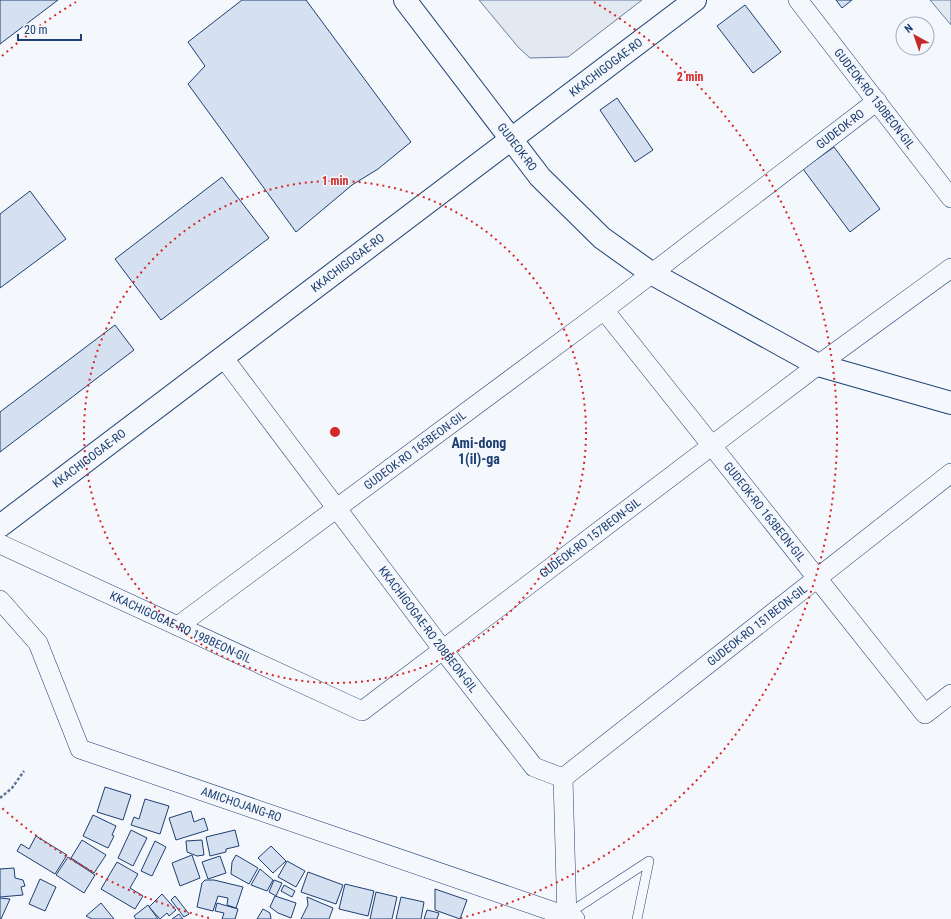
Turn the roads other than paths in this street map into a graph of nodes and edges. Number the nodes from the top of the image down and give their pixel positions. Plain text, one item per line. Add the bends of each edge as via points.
1 (405, 0) edge
2 (695, 0) edge
3 (798, 0) edge
4 (877, 101) junction
5 (511, 139) junction
6 (951, 198) edge
7 (951, 268) edge
8 (651, 273) junction
9 (604, 310) junction
10 (223, 357) junction
11 (818, 365) junction
12 (951, 403) edge
13 (712, 446) junction
14 (951, 473) edge
15 (336, 508) junction
16 (0, 526) edge
17 (0, 544) edge
18 (817, 578) junction
19 (0, 600) edge
20 (178, 626) junction
21 (443, 650) junction
22 (951, 694) edge
23 (362, 711) joint
24 (563, 778) junction
25 (570, 918) edge
26 (637, 919) edge

1 - 5 main road, GUDEOK-RO
2 - 5 main road, KKACHIGOGAE-RO
3 - 4 street, GUDEOK-RO 150BEON-GIL
4 - 6 street, GUDEOK-RO 150BEON-GIL
4 - 8 street, GUDEOK-RO
5 - 8 main road, GUDEOK-RO via 540,177 602,238
5 - 10 main road, KKACHIGOGAE-RO
7 - 11 street
8 - 9 street, GUDEOK-RO 165BEON-GIL
8 - 11 main road, GUDEOK-RO
9 - 13 street, GUDEOK-RO 163BEON-GIL
9 - 15 street, GUDEOK-RO 165BEON-GIL
10 - 15 street, KKACHIGOGAE-RO 208BEON-GIL
10 - 16 main road, KKACHIGOGAE-RO
11 - 12 main road, GUDEOK-RO
11 - 13 street, GUDEOK-RO 157BEON-GIL
13 - 18 street, GUDEOK-RO 163BEON-GIL
13 - 21 street, GUDEOK-RO 157BEON-GIL
14 - 18 street, GUDEOK-RO 151BEON-GIL
15 - 20 street, GUDEOK-RO 165BEON-GIL
15 - 21 street, KKACHIGOGAE-RO 208BEON-GIL
17 - 20 street, KKACHIGOGAE-RO 198BEON-GIL
18 - 22 street, GUDEOK-RO 163BEON-GIL via 925,714
18 - 24 street, GUDEOK-RO 151BEON-GIL
19 - 25 street, AMICHOJANG-RO via 38,642 80,749
20 - 23 street, KKACHIGOGAE-RO 198BEON-GIL
21 - 23 street, GUDEOK-RO 157BEON-GIL
21 - 24 street, KKACHIGOGAE-RO 208BEON-GIL via 534,767
24 - 25 street
25 - 26 lane via 649,861

